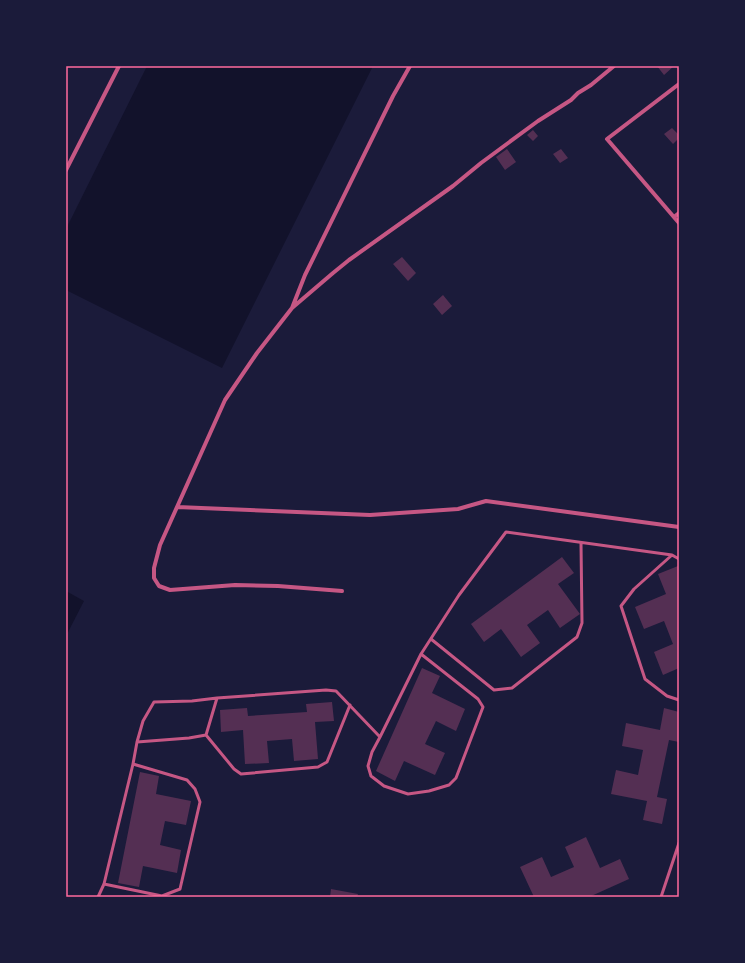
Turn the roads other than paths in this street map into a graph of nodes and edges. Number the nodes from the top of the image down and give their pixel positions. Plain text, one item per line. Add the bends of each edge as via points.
1 (119, 66) edge
2 (410, 66) edge
3 (614, 66) edge
4 (679, 84) edge
5 (66, 170) edge
6 (679, 214) edge
7 (674, 217) junction
8 (679, 223) edge
9 (292, 308) junction
10 (177, 507) junction
11 (679, 526) edge
12 (581, 543) junction
13 (672, 555) junction
14 (679, 559) edge
15 (342, 591) dead end
16 (431, 639) junction
17 (421, 654) junction
18 (217, 698) junction
19 (679, 700) edge
20 (350, 705) junction
21 (206, 735) junction
22 (380, 736) junction
23 (137, 742) junction
24 (133, 764) junction
25 (679, 843) edge
26 (104, 884) junction
27 (98, 897) edge
28 (661, 897) edge

1 - 5 street
2 - 9 street via 309,268
3 - 9 street via 571,100 538,120 453,186 349,260
4 - 7 street via 607,139
6 - 7 street
7 - 8 street
9 - 10 street via 225,400
10 - 11 street via 370,515 458,508 486,501
10 - 15 street via 160,545 154,568 154,578 159,586 170,590 235,585
12 - 13 lane
12 - 16 lane via 506,532 459,595
12 - 16 lane via 582,623 577,637 512,688 494,690
13 - 14 lane
13 - 19 lane via 634,589 620,606 645,679 667,696
16 - 17 lane
17 - 22 lane
17 - 22 lane via 478,699 483,707 456,778 449,785 408,794 384,786 371,776 368,766
18 - 20 lane via 326,690 336,691
18 - 21 lane
18 - 23 lane via 154,702 143,721
20 - 21 lane via 327,762 318,767 241,774
20 - 22 lane
21 - 23 lane
23 - 24 lane
24 - 26 lane
24 - 26 lane via 187,780 195,789 200,802 180,889 162,896
25 - 28 lane
26 - 27 lane

